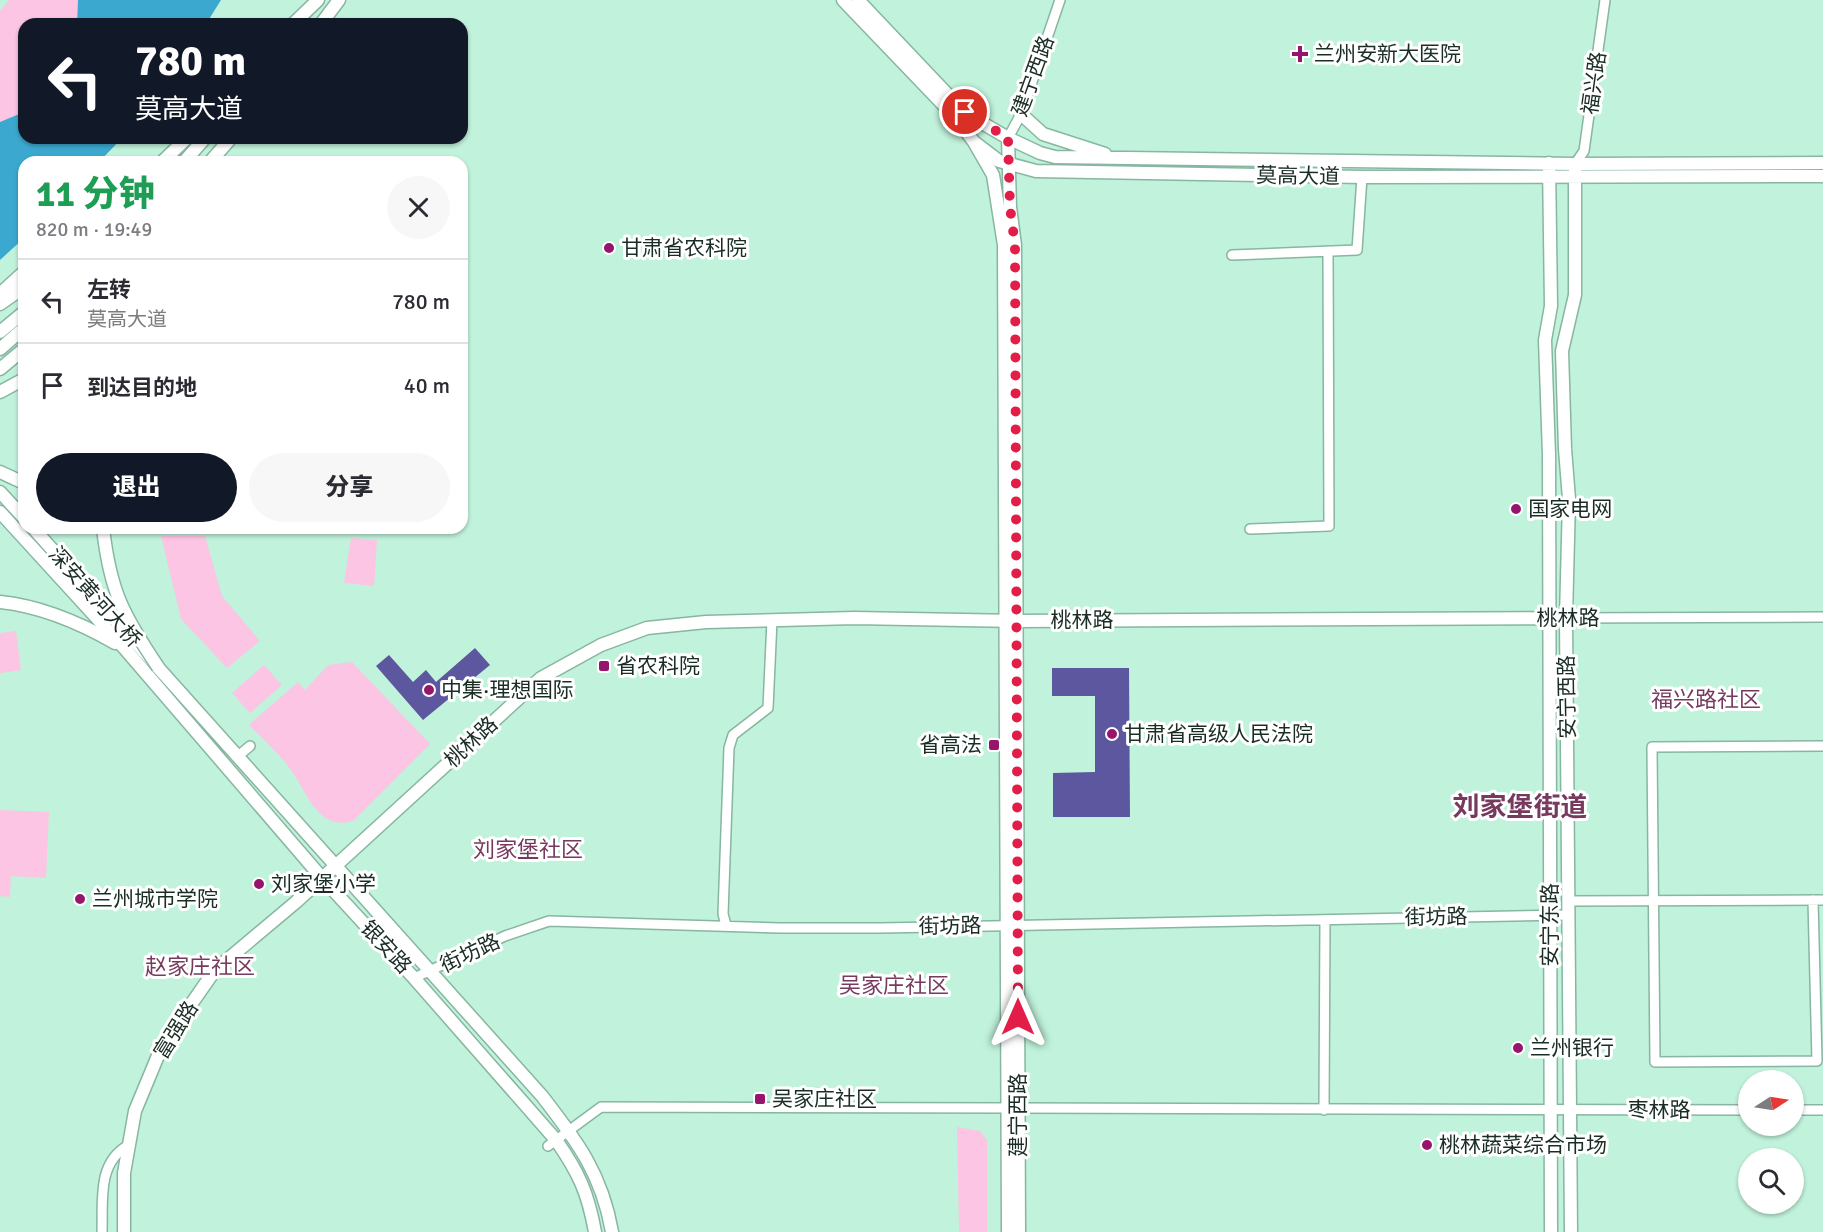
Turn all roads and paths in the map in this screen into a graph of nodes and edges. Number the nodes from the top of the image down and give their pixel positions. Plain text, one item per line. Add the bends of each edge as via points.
1 (318, 0) edge
2 (339, 0) edge
3 (843, 0) edge
4 (858, 0) edge
5 (1060, 0) edge
6 (1605, 0) edge
7 (299, 18) edge
8 (304, 18) edge
9 (326, 18) edge
10 (1021, 114) junction
11 (1008, 138) junction
12 (974, 142) junction
13 (181, 144) edge
14 (200, 144) edge
15 (226, 144) edge
16 (168, 156) edge
17 (189, 156) edge
18 (215, 156) edge
19 (1115, 158) junction
20 (1004, 162) junction
21 (1549, 163) junction
22 (1823, 163) edge
23 (1575, 164) junction
24 (993, 175) junction
25 (1823, 176) edge
26 (1362, 177) junction
27 (1550, 177) junction
28 (1574, 177) junction
29 (1328, 251) junction
30 (1233, 255) dead end
31 (18, 278) edge
32 (18, 291) edge
33 (0, 294) edge
34 (0, 304) edge
35 (18, 317) edge
36 (0, 332) edge
37 (18, 333) edge
38 (0, 349) edge
39 (18, 354) edge
40 (0, 369) edge
41 (18, 381) edge
42 (0, 392) edge
43 (0, 472) edge
44 (18, 480) edge
45 (0, 492) edge
46 (0, 512) edge
47 (18, 512) edge
48 (1251, 529) dead end
49 (18, 532) edge
50 (20, 534) edge
51 (38, 534) edge
52 (104, 534) edge
53 (0, 602) edge
54 (0, 608) edge
55 (40, 611) junction
56 (1823, 617) edge
57 (1548, 618) junction
58 (1566, 618) junction
59 (772, 620) junction
60 (1012, 620) junction
61 (126, 650) junction
62 (158, 667) junction
63 (250, 746) dead end
64 (1823, 746) edge
65 (237, 757) junction
66 (334, 867) junction
67 (322, 878) junction
68 (1818, 900) edge
69 (1569, 901) junction
70 (1654, 901) junction
71 (1550, 915) junction
72 (1569, 915) junction
73 (1325, 920) junction
74 (1012, 924) junction
75 (726, 926) junction
76 (429, 971) junction
77 (414, 978) junction
78 (1013, 1109) junction
79 (1324, 1110) junction
80 (1550, 1110) junction
81 (1570, 1110) junction
82 (1738, 1110) edge
83 (1804, 1110) edge
84 (1823, 1110) edge
85 (568, 1129) junction
86 (552, 1143) junction
87 (129, 1144) junction
88 (102, 1232) edge
89 (124, 1232) edge
90 (595, 1232) edge
91 (612, 1232) edge
92 (1008, 1232) edge
93 (1018, 1232) edge
94 (1551, 1232) edge
95 (1571, 1232) edge

1 - 7 main road
1 - 8 main road
2 - 9 main road
3 - 12 main road, 莫高大道 via 957,118
4 - 11 main road, 莫高大道 via 965,112
5 - 10 street, 建宁西路
6 - 23 street, 福兴路 via 1584,151
10 - 11 street, 建宁西路
10 - 19 main road via 1043,134
11 - 19 main road, 莫高大道 via 1055,157
11 - 20 main road
12 - 20 main road, 莫高大道
12 - 24 main road, 建宁西路
13 - 16 main road
14 - 17 main road
15 - 18 main road
19 - 21 main road, 莫高大道
20 - 24 main road
20 - 26 main road, 莫高大道 via 1050,172
20 - 60 main road, 建宁西路 via 1015,245
21 - 23 main road, 莫高大道
21 - 27 main road
22 - 23 main road, 莫高大道
23 - 28 main road, 安宁西路
24 - 60 main road, 建宁西路 via 1004,245
25 - 28 main road, 莫高大道
26 - 27 main road, 莫高大道
26 - 29 street via 1357,250
27 - 28 main road, 莫高大道
27 - 57 main road via 1551,306 1545,340
28 - 58 main road, 安宁西路 via 1575,295 1562,351 1569,499
29 - 30 street
29 - 48 street via 1329,526
31 - 33 main road
32 - 34 main road
35 - 36 main road
37 - 38 main road
39 - 40 main road
41 - 42 main road
43 - 44 main road
45 - 47 main road
46 - 49 main road, 深安黄河大桥
50 - 61 main road, 深安黄河大桥
51 - 62 main road, 深安黄河大桥, bridge
52 - 62 main road, bridge via 115,593 127,621
53 - 55 main road
54 - 55 main road
55 - 61 main road via 88,628
56 - 58 street, 桃林路
57 - 58 main road, 桃林路
57 - 60 main road, 桃林路
57 - 71 main road, 安宁东路
58 - 69 main road, 安宁西路
59 - 60 main road, 桃林路
59 - 66 main road, 桃林路 via 647,628 601,645 541,678
59 - 75 street via 768,708 733,735 729,748 723,914
60 - 74 main road, 建宁西路
61 - 67 main road, 银安路
62 - 65 main road, 银安路
63 - 65 street
64 - 70 street via 1652,747
65 - 66 main road, 银安路
66 - 67 main road, 桃林路
66 - 76 main road, 银安路
67 - 77 main road, 银安路
67 - 87 main road, 富强路 via 215,970 162,1046 135,1111
68 - 70 street
68 - 70 street via 1816,1061 1655,1062
69 - 70 street
69 - 72 main road, 安宁西路
71 - 72 street, 街坊路
71 - 73 street, 街坊路
71 - 80 main road, 安宁东路
72 - 81 main road, 安宁西路
73 - 74 street, 街坊路
73 - 79 street
74 - 75 street, 街坊路
74 - 78 main road, 建宁西路
75 - 76 street, 街坊路 via 549,921 505,936
76 - 77 street, 街坊路
76 - 85 main road, 银安路
77 - 86 main road, 银安路
78 - 79 street, 枣林路
78 - 85 street, 枣林路 via 601,1107
78 - 92 main road, 建宁西路
78 - 93 main road, 建宁西路
79 - 80 street, 枣林路
80 - 81 street, 枣林路
80 - 94 main road, 安宁东路
81 - 82 street, 枣林路
81 - 95 main road, 安宁西路
83 - 84 street
85 - 86 street, 枣林路
85 - 91 main road, 银安路 via 598,1179
86 - 90 main road, 银安路 via 576,1169 590,1203
87 - 88 street via 112,1158 106,1170
87 - 89 main road, 富强路 via 124,1173

